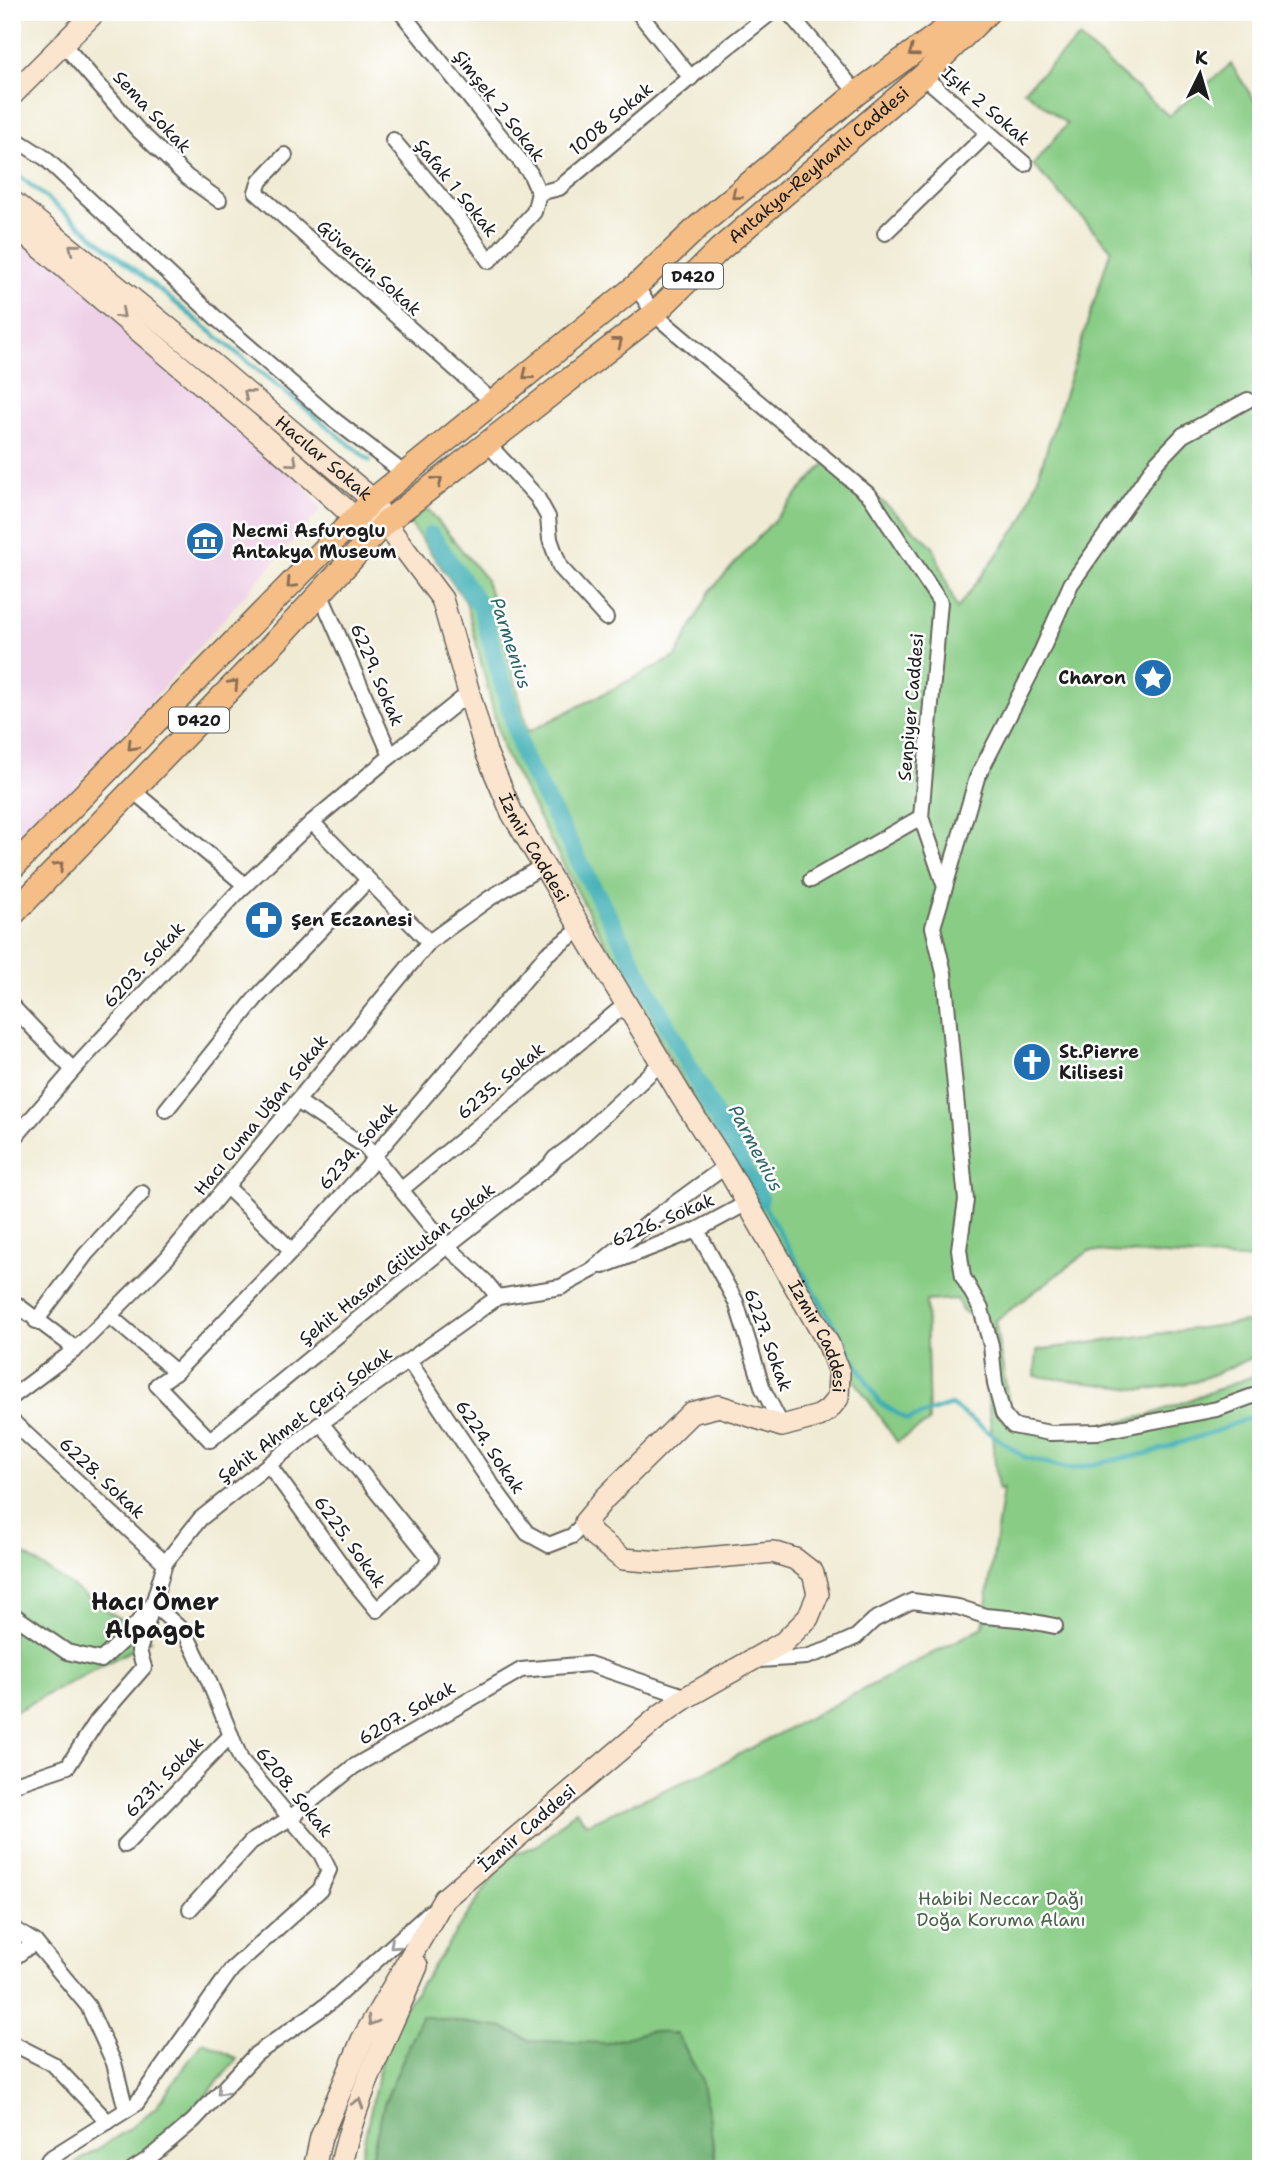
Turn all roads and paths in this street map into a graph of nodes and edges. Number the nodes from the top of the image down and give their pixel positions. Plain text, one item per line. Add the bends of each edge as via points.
1 (95, 12) edge
2 (401, 12) edge
3 (638, 12) edge
4 (772, 12) edge
5 (788, 12) edge
6 (969, 12) edge
7 (988, 12) edge
8 (63, 44) junction
9 (923, 76) junction
10 (691, 78) junction
11 (16, 85) edge
12 (857, 93) junction
13 (988, 133) junction
14 (12, 137) edge
15 (393, 140) dead end
16 (285, 155) dead end
17 (1024, 164) dead end
18 (539, 193) junction
19 (219, 200) dead end
20 (12, 201) edge
21 (12, 223) edge
22 (885, 233) dead end
23 (636, 286) junction
24 (654, 314) junction
25 (1248, 400) dead end
26 (493, 402) junction
27 (487, 443) junction
28 (405, 474) junction
29 (373, 500) junction
30 (355, 518) junction
31 (385, 523) junction
32 (320, 593) junction
33 (606, 618) dead end
34 (469, 693) junction
35 (391, 756) junction
36 (132, 790) junction
37 (921, 817) junction
38 (312, 822) junction
39 (544, 865) junction
40 (12, 868) edge
41 (811, 880) dead end
42 (368, 881) junction
43 (244, 886) junction
44 (945, 887) junction
45 (12, 915) edge
46 (582, 928) junction
47 (429, 942) junction
48 (626, 1003) junction
49 (12, 1006) edge
50 (661, 1063) junction
51 (73, 1070) junction
52 (297, 1101) junction
53 (166, 1110) dead end
54 (12, 1141) edge
55 (375, 1155) junction
56 (726, 1166) junction
57 (228, 1188) junction
58 (402, 1189) junction
59 (142, 1193) dead end
60 (747, 1203) junction
61 (696, 1230) junction
62 (447, 1246) junction
63 (292, 1251) junction
64 (592, 1270) junction
65 (498, 1297) junction
66 (12, 1301) edge
67 (111, 1317) junction
68 (36, 1321) junction
69 (76, 1349) junction
70 (409, 1361) junction
71 (176, 1372) junction
72 (157, 1385) joint
73 (1261, 1393) edge
74 (12, 1397) edge
75 (12, 1421) edge
76 (321, 1423) junction
77 (782, 1426) junction
78 (269, 1465) junction
79 (585, 1522) junction
80 (165, 1563) junction
81 (153, 1604) junction
82 (12, 1614) edge
83 (1055, 1626) dead end
84 (751, 1661) junction
85 (687, 1697) junction
86 (231, 1735) junction
87 (12, 1785) edge
88 (289, 1819) junction
89 (125, 1845) dead end
90 (444, 1899) junction
91 (190, 1909) dead end
92 (12, 1928) edge
93 (35, 1942) junction
94 (12, 1959) edge
95 (12, 2043) edge
96 (126, 2110) junction
97 (108, 2122) junction
98 (150, 2165) edge
99 (44, 2169) edge
100 (133, 2169) edge
101 (314, 2169) edge
102 (340, 2169) edge

1 - 8 street
2 - 18 street, Şimşek 2 Sokak via 530,173
3 - 10 street
4 - 10 street, 1008 Sokak
5 - 12 street
6 -> 12 main road, Antakya-Reyhanlı Caddesi / D420
7 - 9 main road, Antakya-Reyhanlı Caddesi / D420
8 - 11 street
8 - 19 street, Sema Sokak via 137,129 187,177
9 - 13 street, Işık 2 Sokak
9 - 24 main road, Antakya-Reyhanlı Caddesi / D420 via 719,250
10 - 18 street, 1008 Sokak via 559,188
12 -> 23 main road, Antakya-Reyhanlı Caddesi / D420 via 699,226
13 - 17 street, Işık 2 Sokak
13 - 22 street
14 - 28 street via 45,158 216,318
15 - 18 street, Şafak 1 Sokak via 489,261 534,212
16 - 26 street, Güvercin Sokak via 260,181 256,192
29 -> 20 street, Hacılar Sokak
21 -> 30 street, Hacılar Sokak
23 - 24 street, Senpiyer Caddesi
23 -> 26 main road, Antakya-Reyhanlı Caddesi / D420
27 -> 24 main road, Antakya-Reyhanlı Caddesi / D420
24 - 37 street, Senpiyer Caddesi via 870,496 940,602
25 - 44 street via 1183,435 1157,462 1071,583 977,778
26 - 28 main road, Antakya-Reyhanlı Caddesi / D420
31 -> 27 main road, Antakya-Reyhanlı Caddesi / D420
27 - 33 street via 537,497 548,517 560,567
28 - 29 main road, Antakya-Reyhanlı Caddesi / D420
29 - 30 main road, D420
29 - 31 street, Hacılar Sokak
30 - 31 street, Hacılar Sokak
30 -> 40 main road, D420
31 - 32 main road, D420
31 - 34 street, İzmir Caddesi via 442,599
32 - 35 street, 6229. Sokak
36 -> 32 main road, D420
34 - 35 street
34 - 39 street, İzmir Caddesi via 486,752 512,813
35 - 38 street
36 - 43 street
45 -> 36 main road, D420
37 - 41 street
37 - 44 street, Senpiyer Caddesi
38 - 42 street
38 - 43 street, 6203. Sokak
39 - 46 street, İzmir Caddesi
39 - 47 street, Hacı Cuma Uğan Sokak
42 - 47 street
42 - 53 street via 255,999
43 - 51 street, 6203. Sokak
44 - 73 street via 933,927 944,973 966,1200 959,1249 963,1277 981,1309 991,1345 1003,1414 1013,1426 1050,1433 1098,1432 1217,1409
46 - 48 street, İzmir Caddesi
46 - 55 street, 6234. Sokak via 547,954
47 - 52 street, Hacı Cuma Uğan Sokak
48 - 50 street, İzmir Caddesi
48 - 58 street, 6235. Sokak
49 - 51 street
50 - 56 street, İzmir Caddesi
50 - 62 street, Şehit Hasan Gültutan Sokak via 549,1166
51 - 54 street, 6203. Sokak
52 - 55 street
52 - 57 street, Hacı Cuma Uğan Sokak
55 - 58 street
55 - 63 street, 6234. Sokak
56 - 60 street, İzmir Caddesi
56 - 64 street, Şehit Ahmet Çerçi Sokak
57 - 63 street
57 - 67 street, Hacı Cuma Uğan Sokak
58 - 62 street
59 - 68 street via 86,1254
60 - 61 street, 6226. Sokak
60 - 77 street, İzmir Caddesi via 829,1345 839,1373 838,1398 828,1410
61 - 64 street, 6226. Sokak
61 - 77 street, 6227. Sokak via 736,1302 763,1389
62 - 65 street
62 - 72 street, Şehit Hasan Gültutan Sokak via 210,1440
63 - 71 street, 6234. Sokak
64 - 65 street, Şehit Ahmet Çerçi Sokak via 561,1287
65 - 70 street, Şehit Ahmet Çerçi Sokak
66 - 68 street
67 - 69 street, Hacı Cuma Uğan Sokak
67 - 71 street
68 - 69 street
69 - 74 street, Hacı Cuma Uğan Sokak
70 - 76 street, Şehit Ahmet Çerçi Sokak
70 - 79 street, 6224. Sokak via 527,1533 549,1545 572,1536
71 - 72 street, 6234. Sokak
75 - 80 street, 6228. Sokak
76 - 78 street, Şehit Ahmet Çerçi Sokak
76 - 78 street, 6225. Sokak via 431,1559 377,1610
77 - 79 street via 719,1406 691,1413
78 - 80 street, Şehit Ahmet Çerçi Sokak via 200,1519
79 - 84 street, İzmir Caddesi via 593,1535 623,1559 661,1562 772,1552 795,1559 813,1573 818,1594 808,1618 784,1642
80 - 81 street, Şehit Ahmet Çerçi Sokak
81 - 82 street via 101,1660 67,1652
81 - 86 street, 6208. Sokak via 186,1634
81 - 87 street, Şehit Ahmet Çerçi Sokak via 139,1651 144,1667 97,1721 68,1766
83 - 84 street via 912,1601 827,1650 806,1657
84 - 85 street, İzmir Caddesi
85 - 88 street, 6207. Sokak via 589,1664 521,1670 352,1767
85 - 90 street, İzmir Caddesi via 590,1773
86 - 88 street, 6208. Sokak via 240,1760
86 - 89 street, 6231. Sokak
88 - 91 street, 6207. Sokak via 251,1842
88 - 96 street, 6208. Sokak via 321,1854 329,1870 320,1890 232,1969 136,2104
90 -> 98 street via 328,2004 256,2054
90 -> 101 street, İzmir Caddesi via 362,2040 321,2137
102 -> 90 street, İzmir Caddesi via 365,2083
92 - 93 street
93 - 94 street
93 - 96 street via 88,2006 114,2063
95 - 97 street via 53,2064
96 - 97 street, 6208. Sokak
97 - 99 street, 6208. Sokak via 49,2160
98 - 100 street

